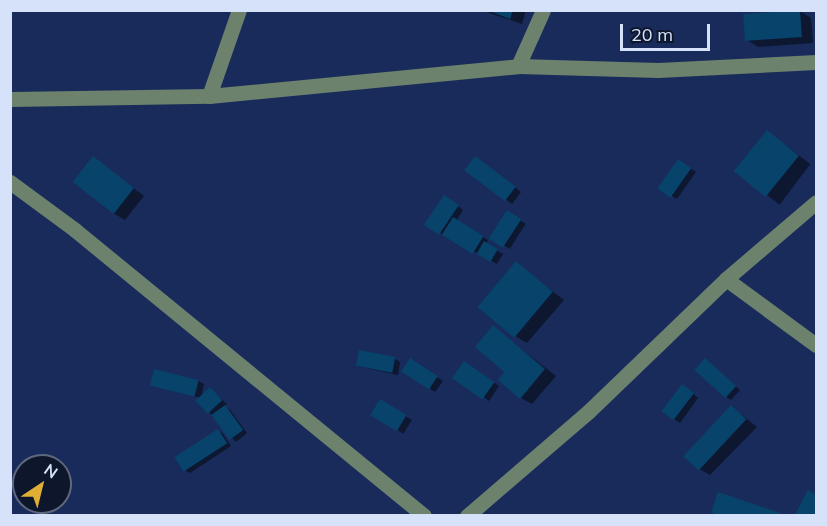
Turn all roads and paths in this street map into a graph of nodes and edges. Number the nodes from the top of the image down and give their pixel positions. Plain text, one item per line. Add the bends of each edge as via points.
1 (239, 10) edge
2 (543, 10) edge
3 (816, 62) edge
4 (518, 66) junction
5 (209, 96) junction
6 (10, 99) edge
7 (10, 182) edge
8 (816, 202) edge
9 (726, 279) junction
10 (816, 345) edge
11 (424, 516) edge
12 (467, 516) edge

1 - 5 street
2 - 4 street
3 - 4 street via 658,70
4 - 5 street
5 - 6 street
7 - 11 street via 75,230
8 - 9 street
9 - 10 street
9 - 12 street via 589,411

